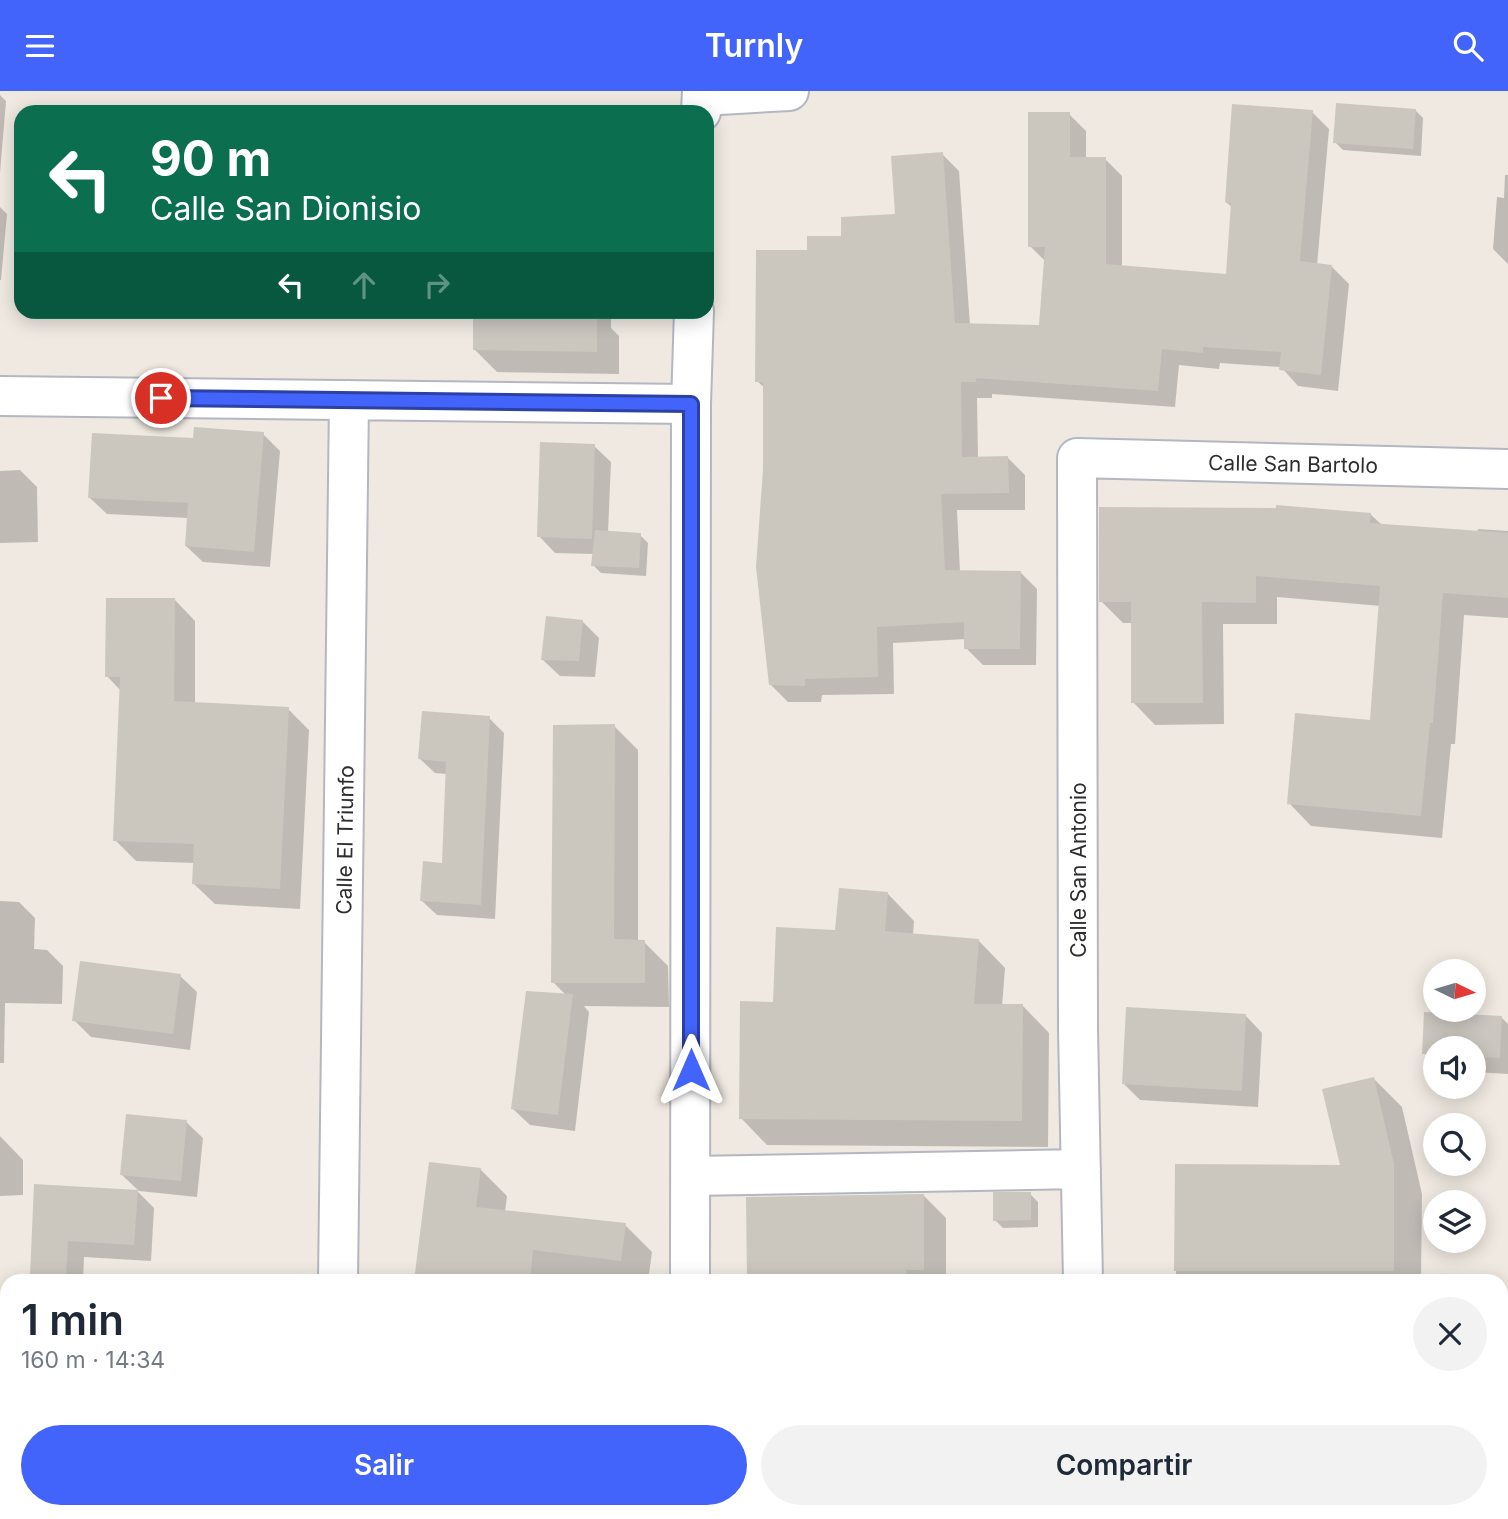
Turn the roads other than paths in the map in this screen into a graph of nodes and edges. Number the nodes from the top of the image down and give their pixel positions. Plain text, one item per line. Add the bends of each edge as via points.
1 (789, 91) edge
2 (702, 100) edge
3 (694, 319) edge
4 (0, 396) edge
5 (349, 400) junction
6 (691, 404) junction
7 (1077, 459) joint
8 (1508, 469) edge
9 (1081, 1168) junction
10 (691, 1176) junction
11 (338, 1274) edge
12 (690, 1274) edge
13 (1083, 1274) edge

1 - 2 street
3 - 6 street
4 - 5 street
5 - 6 street
5 - 11 street, Calle El Triunfo
6 - 10 street
7 - 8 street, Calle San Bartolo
7 - 9 street, Calle San Antonio
9 - 10 street
9 - 13 street, Calle San Antonio
10 - 12 street

